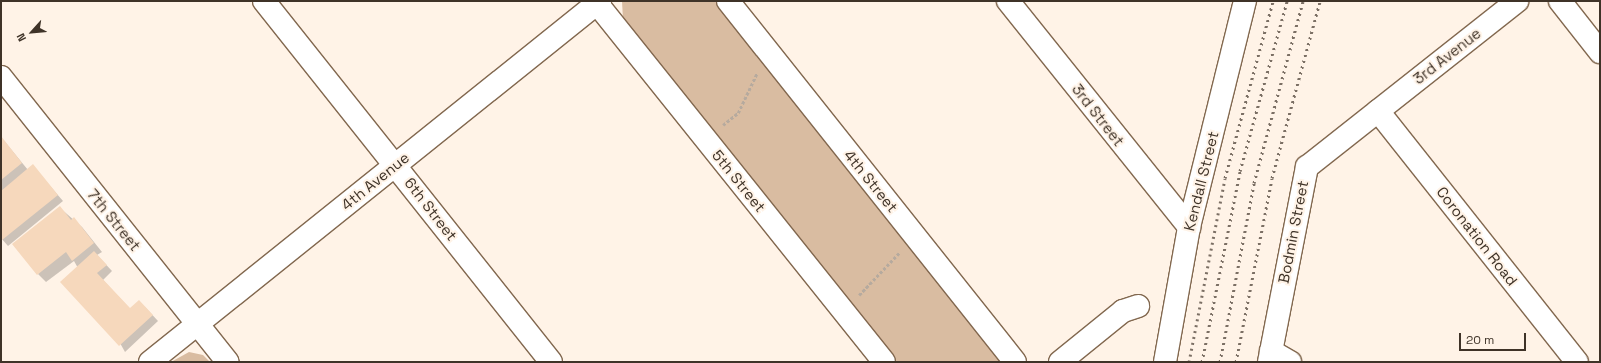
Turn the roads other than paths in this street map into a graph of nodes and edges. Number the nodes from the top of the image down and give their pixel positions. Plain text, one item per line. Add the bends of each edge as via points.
1 (264, 1) edge
2 (728, 1) edge
3 (1008, 1) edge
4 (1245, 1) edge
5 (1517, 1) edge
6 (1560, 1) edge
7 (597, 2) edge
8 (1600, 52) edge
9 (1, 77) edge
10 (1378, 111) junction
11 (396, 164) junction
12 (1189, 227) junction
13 (1138, 306) dead end
14 (198, 325) junction
15 (1270, 357) edge
16 (150, 362) edge
17 (228, 362) edge
18 (551, 362) edge
19 (884, 362) edge
20 (1014, 362) edge
21 (1060, 362) edge
22 (1165, 362) edge
23 (1290, 362) edge
24 (1577, 362) edge

1 - 11 street, 6th Street
2 - 20 street, 4th Street
3 - 12 street, 3rd Street
4 - 12 street, Kendall Street
5 - 10 street, 3rd Avenue
6 - 8 street
7 - 11 street, 4th Avenue
7 - 19 street, 5th Street
9 - 14 street, 7th Street
10 - 15 street, Bodmin Street via 1307,167
10 - 24 street, Coronation Road
11 - 14 street, 4th Avenue
11 - 18 street, 6th Street
12 - 22 street, Kendall Street
13 - 21 street via 1124,311
14 - 16 street, 4th Avenue
14 - 17 street, 7th Street
15 - 23 street

